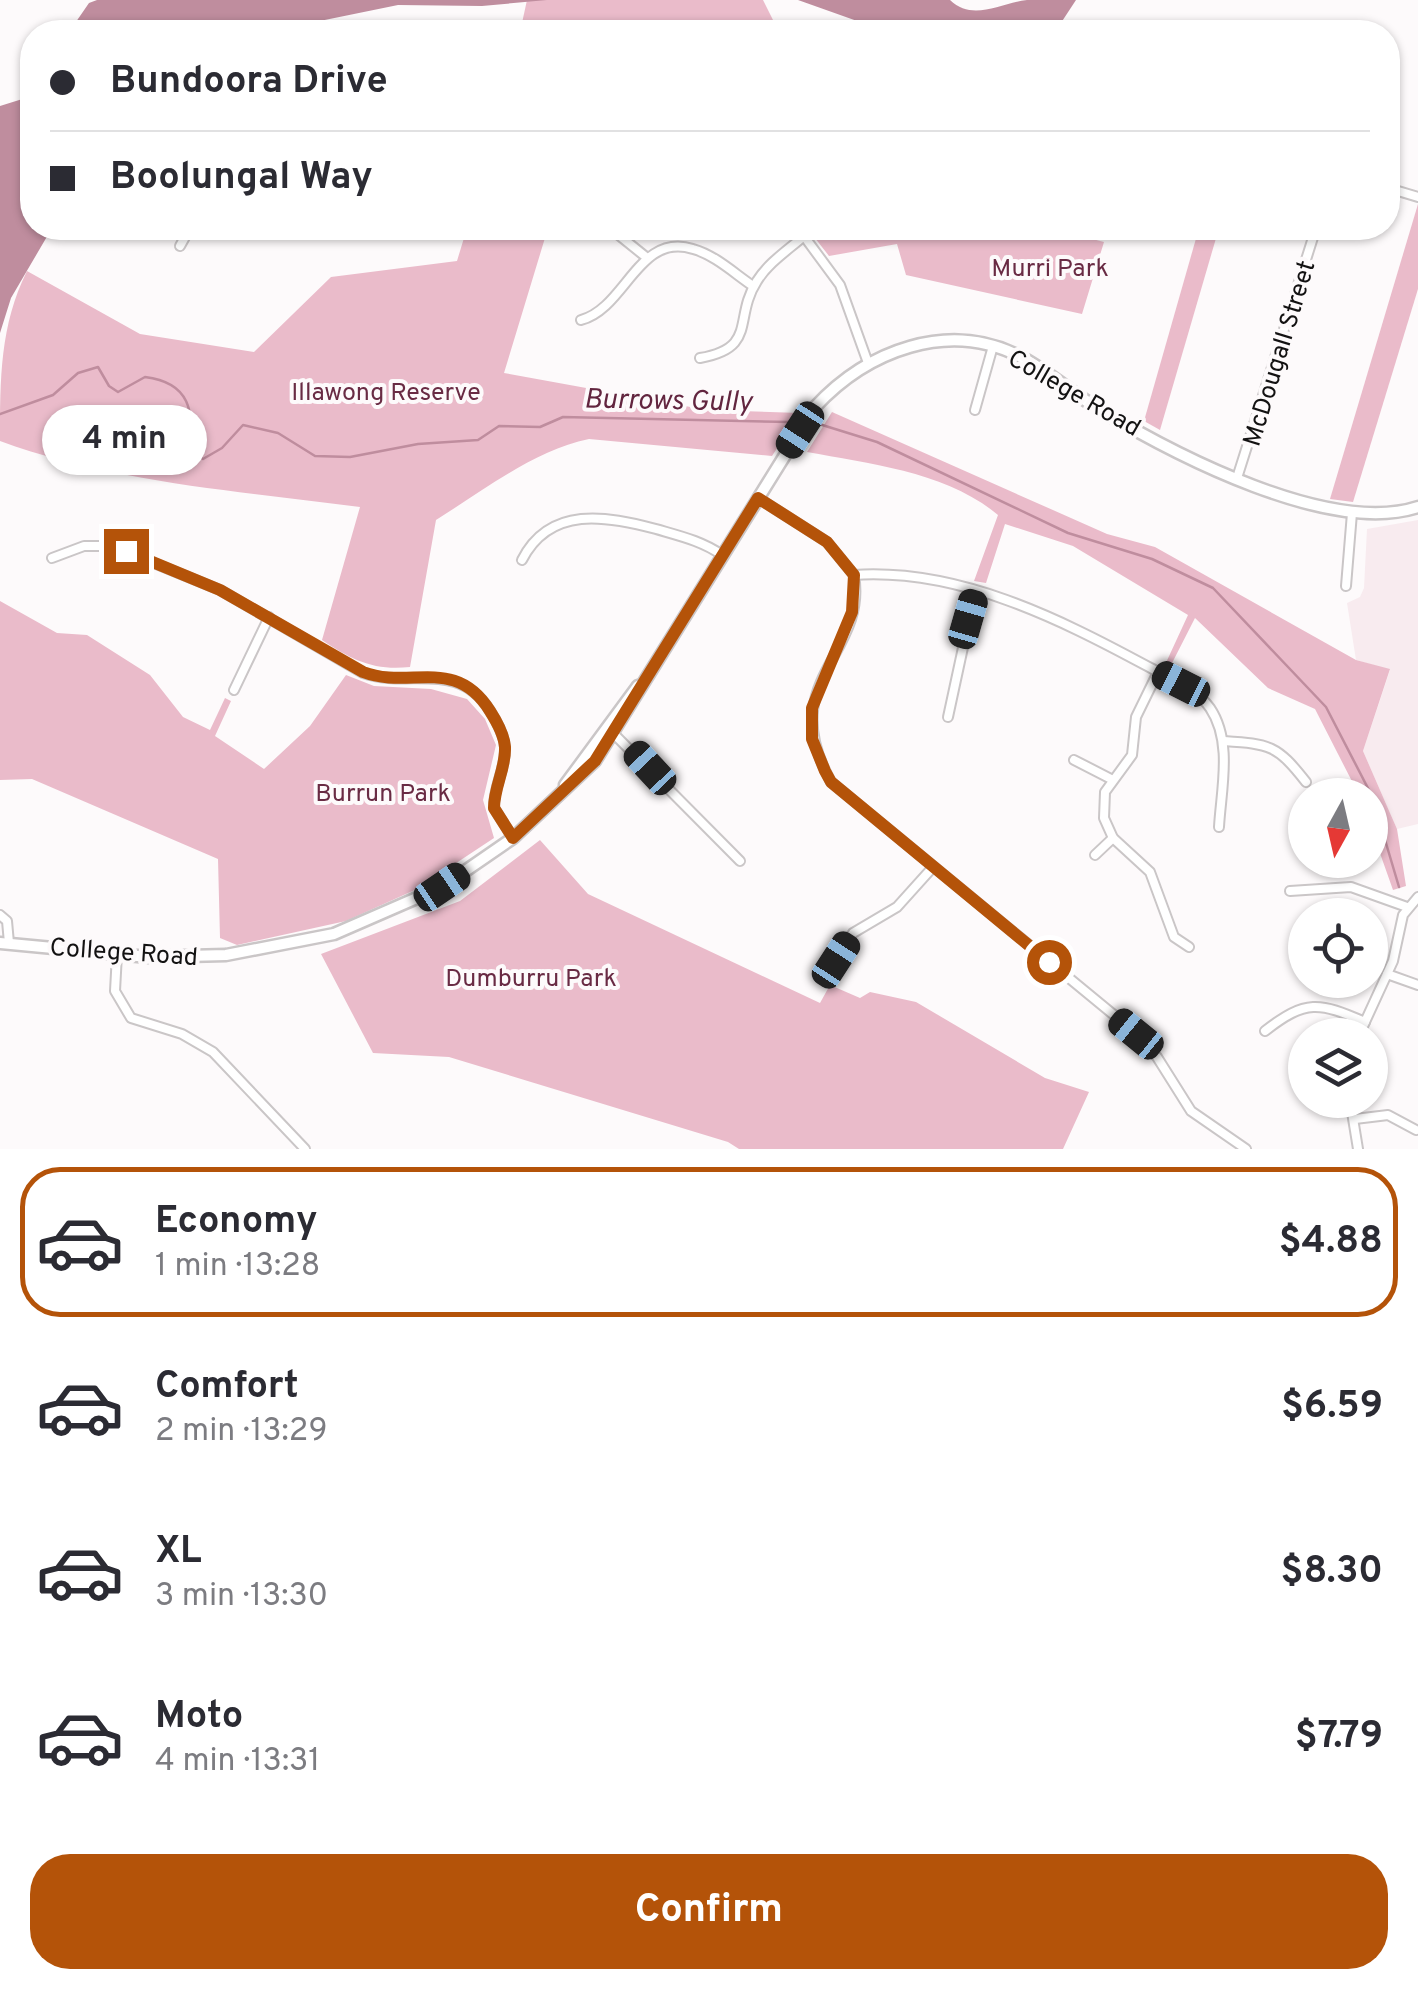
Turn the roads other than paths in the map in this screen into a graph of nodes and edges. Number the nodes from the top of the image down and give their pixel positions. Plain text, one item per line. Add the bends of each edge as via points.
1 (183, 240) edge
2 (624, 240) edge
3 (795, 240) edge
4 (808, 240) edge
5 (1312, 240) edge
6 (180, 246) dead end
7 (646, 258) junction
8 (753, 286) junction
9 (581, 320) dead end
10 (994, 346) junction
11 (700, 358) dead end
12 (868, 363) junction
13 (974, 410) dead end
14 (1237, 478) junction
15 (758, 498) junction
16 (1418, 506) edge
17 (1352, 513) junction
18 (722, 555) junction
19 (52, 558) dead end
20 (522, 560) dead end
21 (854, 575) junction
22 (1346, 586) dead end
23 (975, 592) junction
24 (269, 617) junction
25 (1158, 672) junction
26 (234, 690) dead end
27 (948, 718) dead end
28 (611, 731) junction
29 (1224, 741) junction
30 (1074, 760) dead end
31 (1303, 778) edge
32 (1113, 780) junction
33 (1219, 827) dead end
34 (513, 838) junction
35 (1112, 838) junction
36 (1095, 855) dead end
37 (740, 861) dead end
38 (933, 867) junction
39 (1290, 891) dead end
40 (1418, 896) edge
41 (1407, 907) junction
42 (0, 915) edge
43 (4, 943) edge
44 (1189, 948) dead end
45 (117, 954) junction
46 (836, 960) dead end
47 (1388, 971) edge
48 (1388, 974) edge
49 (1418, 985) edge
50 (1356, 1018) edge
51 (1265, 1031) dead end
52 (1355, 1120) joint
53 (1416, 1130) edge
54 (305, 1149) edge
55 (1246, 1149) edge
56 (1358, 1149) edge

1 - 6 street
2 - 7 street
3 - 8 street
4 - 12 street via 840,285
5 - 14 street, McDougall Street
7 - 8 street via 691,248
7 - 9 street via 604,312
8 - 11 street via 734,346
10 - 12 main road, College Road via 928,342
10 - 13 street
10 - 14 main road, College Road via 1045,371 1101,411
12 - 15 main road, College Road via 815,407
14 - 17 main road, College Road
15 - 18 main road, College Road
15 - 21 street via 827,542
16 - 17 main road, College Road via 1389,516
17 - 22 street
18 - 20 street via 706,543 592,516 548,530
18 - 28 main road, College Road
19 - 24 street via 84,546 112,546
21 - 23 street via 893,572
21 - 38 street via 852,612 812,708 812,739 831,782
23 - 25 street via 1042,611
23 - 27 street
24 - 26 street
24 - 34 street via 370,675 440,676 476,694 503,736 494,808
25 - 29 street via 1210,707
25 - 32 street via 1136,716 1132,755
28 - 34 main road, College Road via 579,780
28 - 37 street
29 - 31 street via 1282,751
29 - 33 street
30 - 32 street
32 - 35 street via 1103,807
34 - 45 main road, College Road via 430,894 334,934 226,955
35 - 36 street
35 - 44 street via 1150,872 1174,937
38 - 46 street via 908,898 853,933
38 - 55 street via 1136,1034 1191,1112
39 - 41 street via 1366,889
40 - 41 street
41 - 47 street
42 - 43 street, College Road via 7,921
43 - 45 main road, College Road
45 - 54 street via 115,991 123,1009 136,1022 182,1034 213,1052
48 - 49 street
50 - 51 street via 1311,1006
52 - 53 street via 1388,1115
52 - 56 street

